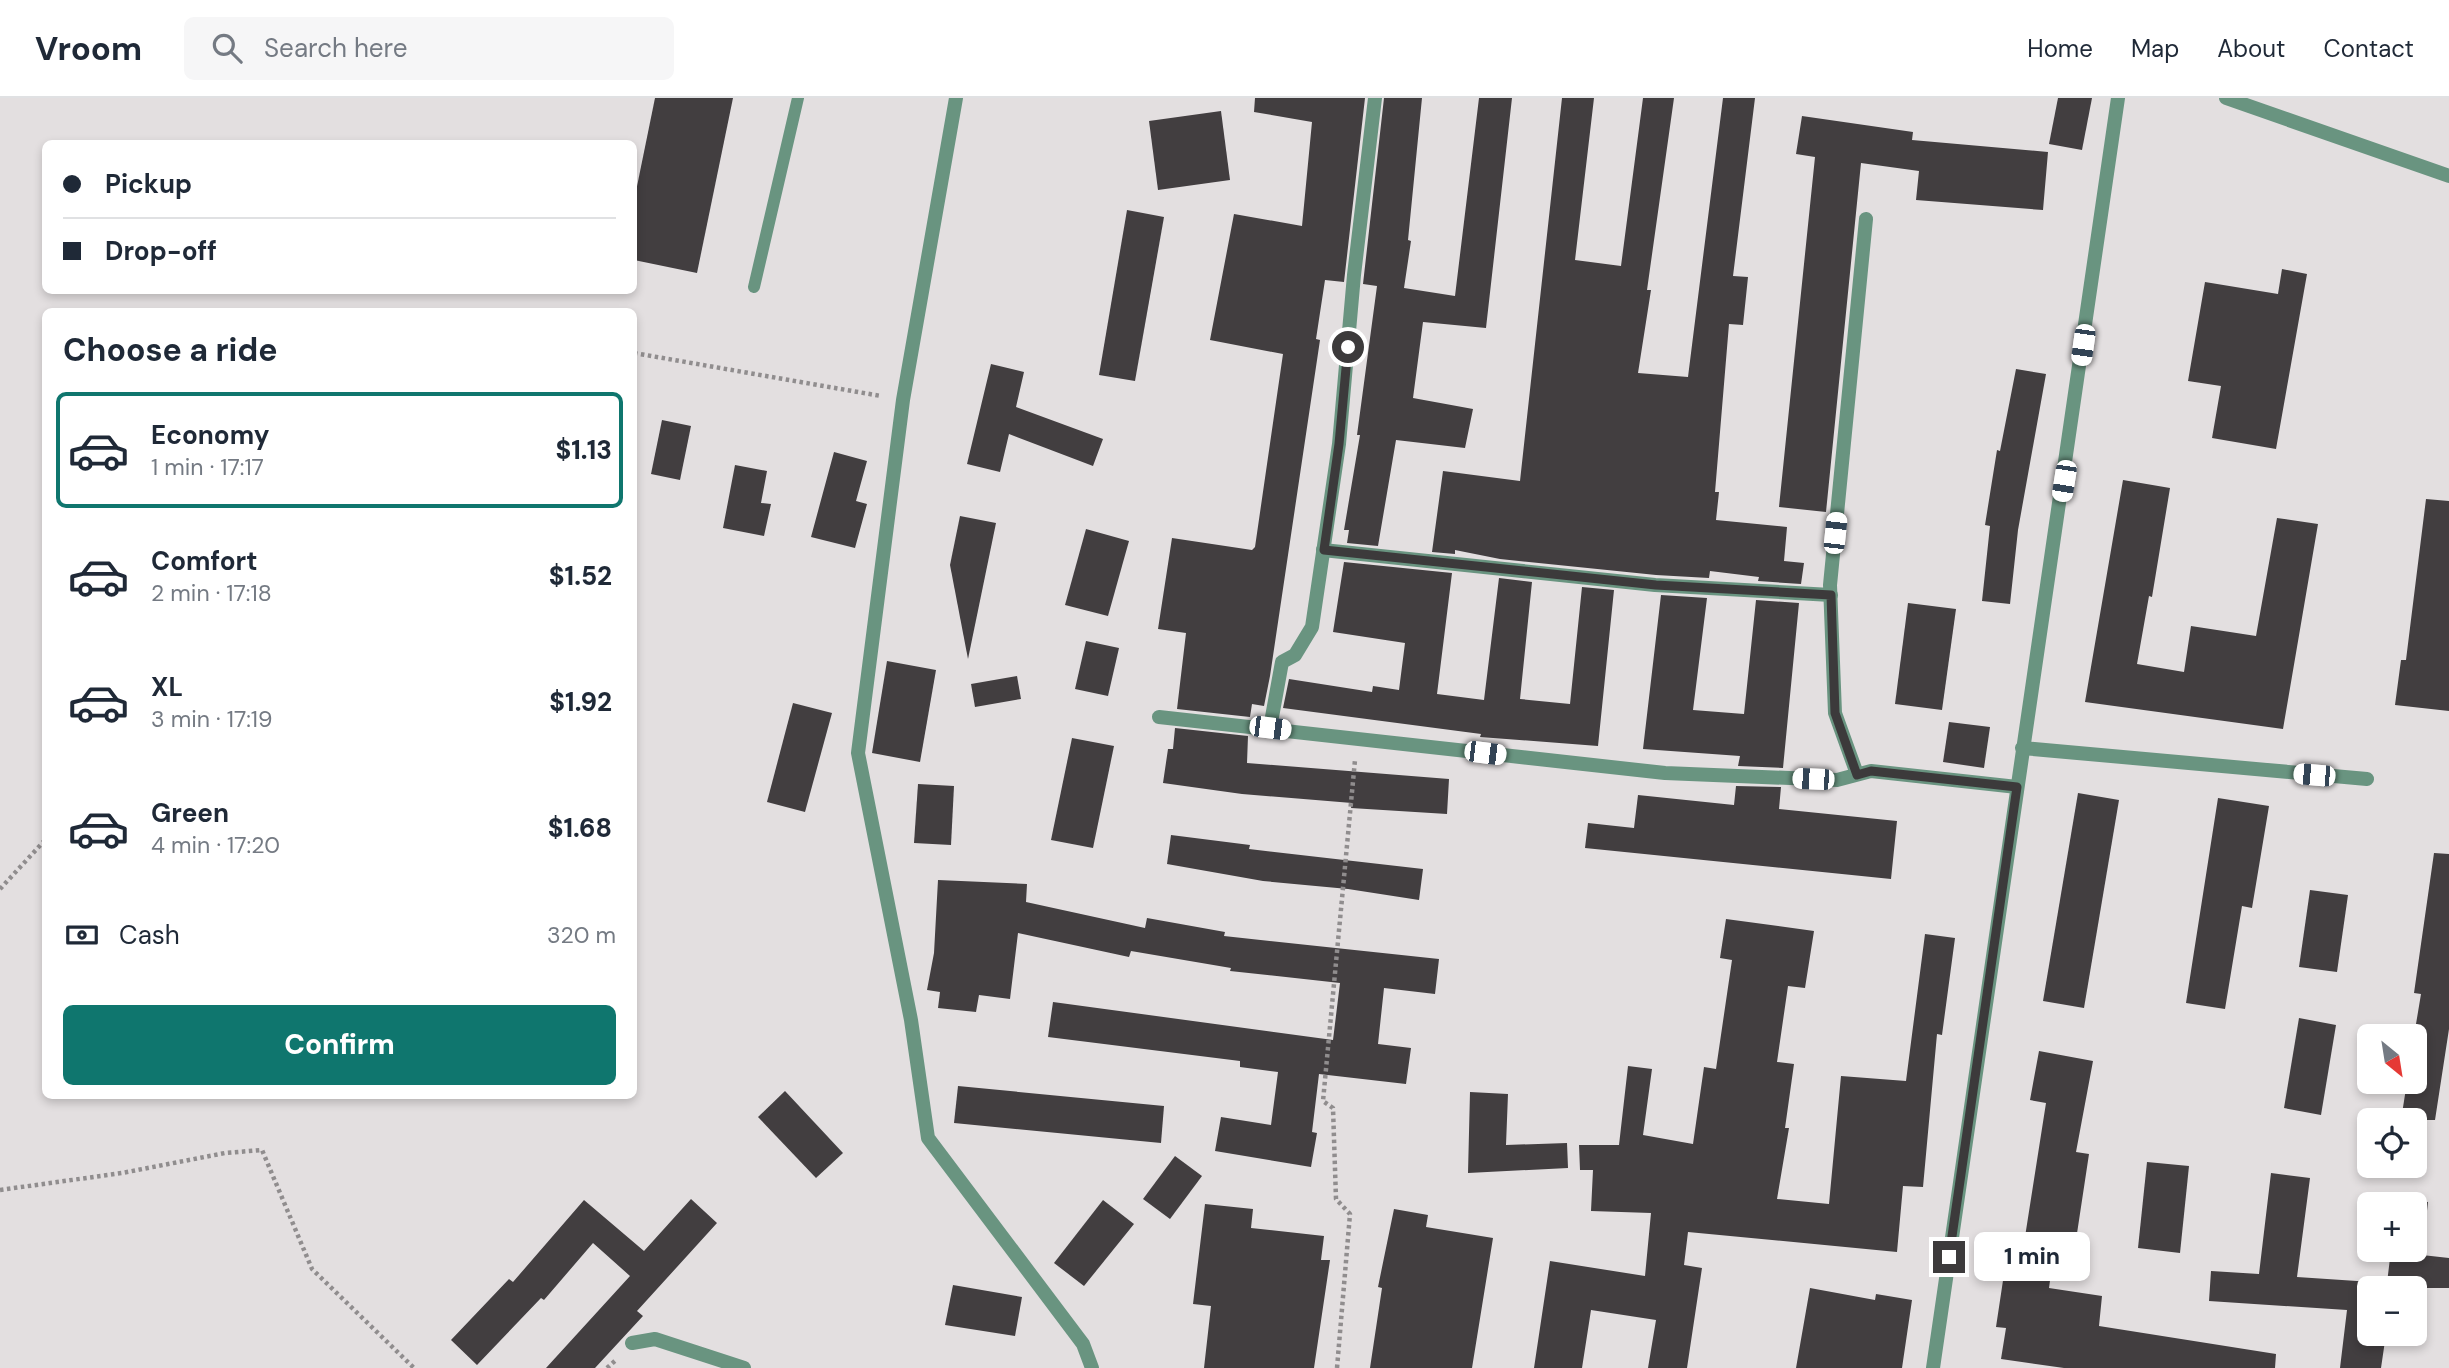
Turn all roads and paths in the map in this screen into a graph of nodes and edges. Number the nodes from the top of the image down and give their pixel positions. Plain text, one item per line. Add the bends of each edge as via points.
1 (798, 98) edge
2 (956, 98) edge
3 (1376, 98) edge
4 (2118, 98) edge
5 (2226, 98) edge
6 (2449, 176) edge
7 (1866, 219) dead end
8 (754, 287) dead end
9 (637, 354) edge
10 (903, 400) junction
11 (1324, 550) junction
12 (1831, 595) junction
13 (1159, 717) dead end
14 (1270, 728) junction
15 (1357, 738) junction
16 (2022, 748) junction
17 (1857, 775) junction
18 (2367, 779) dead end
19 (2017, 787) junction
20 (42, 843) edge
21 (0, 889) edge
22 (0, 1190) edge
23 (632, 1343) dead end
24 (414, 1368) edge
25 (744, 1368) edge
26 (1092, 1368) edge
27 (1337, 1368) edge
28 (1933, 1368) edge

1 - 8 lane
2 - 10 street
3 - 11 street
4 - 16 street
5 - 6 street
7 - 12 street
9 - 10 path
10 - 26 street via 858,752 911,1020 928,1138 1083,1344
11 - 12 street via 1656,585
11 - 14 street via 1312,627 1295,655 1282,662
12 - 17 street via 1835,713
13 - 14 street
14 - 15 street
15 - 17 street via 1665,773 1837,780
15 - 27 path via 1323,1101 1333,1108 1336,1199 1350,1214
16 - 18 street
16 - 19 street
17 - 19 street via 1871,771
19 - 28 street
20 - 21 path
22 - 24 path via 262,1150 312,1269
23 - 25 street via 655,1339

